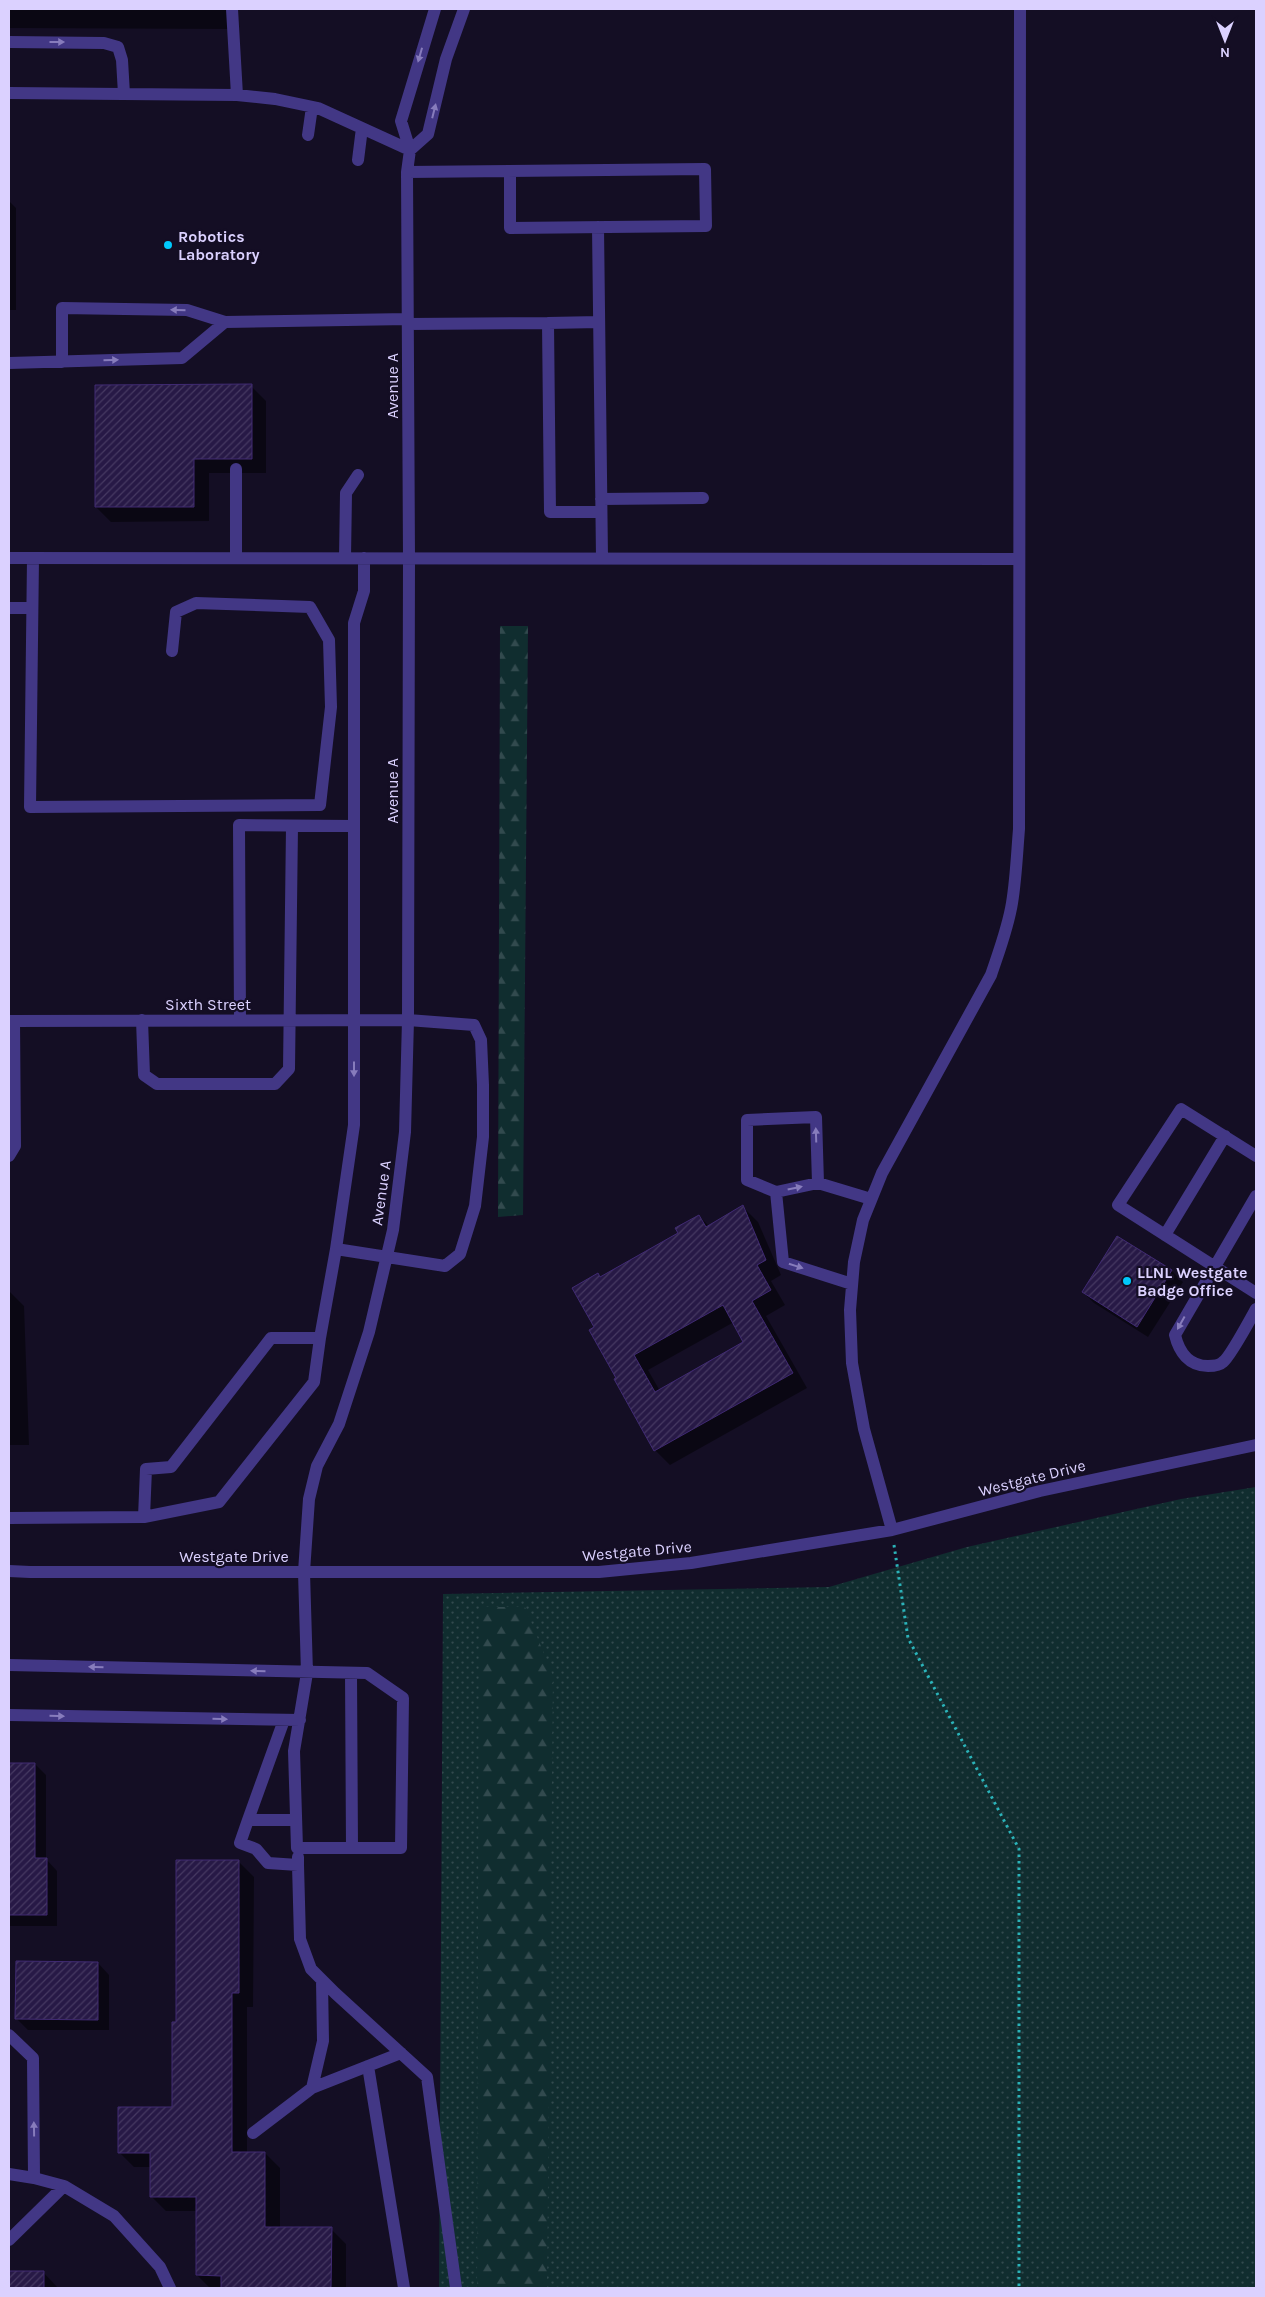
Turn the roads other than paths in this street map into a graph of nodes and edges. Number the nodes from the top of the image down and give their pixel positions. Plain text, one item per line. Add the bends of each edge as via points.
1 (232, 9) edge
2 (436, 9) edge
3 (463, 9) edge
4 (1020, 9) edge
5 (9, 42) edge
6 (9, 93) edge
7 (124, 94) junction
8 (238, 95) junction
9 (312, 107) junction
10 (362, 128) junction
11 (308, 135) dead end
12 (410, 150) junction
13 (358, 160) dead end
14 (510, 171) junction
15 (407, 172) junction
16 (598, 226) junction
17 (225, 322) junction
18 (408, 322) junction
19 (599, 322) junction
20 (548, 323) junction
21 (62, 362) junction
22 (9, 363) edge
23 (236, 469) dead end
24 (358, 476) dead end
25 (702, 498) dead end
26 (601, 505) junction
27 (9, 558) edge
28 (33, 558) junction
29 (236, 558) junction
30 (345, 558) junction
31 (364, 558) junction
32 (409, 558) junction
33 (602, 558) junction
34 (1019, 559) junction
35 (9, 608) edge
36 (32, 608) junction
37 (172, 651) dead end
38 (292, 826) junction
39 (354, 826) junction
40 (142, 1020) junction
41 (240, 1020) junction
42 (290, 1020) junction
43 (408, 1020) junction
44 (11, 1021) edge
45 (354, 1021) junction
46 (1224, 1136) junction
47 (9, 1156) edge
48 (1256, 1156) edge
49 (818, 1184) junction
50 (776, 1192) junction
51 (1256, 1196) edge
52 (871, 1199) junction
53 (1165, 1235) junction
54 (336, 1249) junction
55 (387, 1256) junction
56 (1214, 1266) junction
57 (852, 1284) junction
58 (1256, 1293) edge
59 (1256, 1308) edge
60 (320, 1338) junction
61 (1256, 1445) edge
62 (144, 1517) junction
63 (9, 1518) edge
64 (892, 1530) junction
65 (9, 1571) edge
66 (304, 1572) junction
67 (9, 1665) edge
68 (307, 1672) junction
69 (351, 1673) junction
70 (9, 1715) edge
71 (284, 1720) junction
72 (300, 1720) junction
73 (248, 1820) junction
74 (296, 1820) junction
75 (297, 1848) junction
76 (352, 1848) junction
77 (298, 1865) junction
78 (322, 1981) junction
79 (9, 2035) edge
80 (401, 2053) junction
81 (368, 2066) junction
82 (312, 2088) junction
83 (253, 2133) dead end
84 (9, 2174) edge
85 (34, 2178) junction
86 (64, 2186) junction
87 (9, 2240) edge
88 (170, 2288) edge
89 (404, 2288) edge
90 (456, 2288) edge

1 - 8 street
2 -> 12 street via 401,121
12 -> 3 street via 428,134 446,59
4 - 34 street
5 -> 7 street via 104,42 118,47
6 - 7 street
7 - 8 street
8 - 9 street
9 - 10 street
9 - 11 street
10 - 12 street
10 - 13 street
12 - 15 street, Avenue A
14 - 15 street
14 - 16 street via 510,228
14 - 16 street via 705,169 706,226
15 - 18 street, Avenue A
16 - 19 street
17 - 18 street
21 -> 17 street via 182,358
17 -> 21 street via 187,310 62,308
18 - 20 street
18 - 32 street, Avenue A
19 - 20 street
19 - 26 street
20 - 26 street via 550,512
21 - 22 street
23 - 29 street
24 - 30 street via 346,493
25 - 26 street
26 - 33 street
27 - 28 street
28 - 29 street
28 - 36 street
29 - 30 street
30 - 31 street
31 - 32 street
31 - 39 street via 364,591 354,623
32 - 33 street
32 - 43 street, Avenue A
33 - 34 street
34 - 52 street via 1019,829 1012,904 991,975 882,1173
35 - 36 street
36 - 37 street via 30,807 320,805 331,707 329,640 310,607 196,603 176,612
38 - 39 street
38 - 41 street via 239,825
38 - 42 street
39 - 45 street
40 - 41 street, Sixth Street
40 - 42 street via 144,1074 157,1084 275,1084 289,1070
40 - 44 street, Sixth Street
41 - 42 street, Sixth Street
42 - 45 street, Sixth Street
43 - 45 street, Sixth Street
43 - 55 street, Avenue A via 405,1132
43 - 55 street, Sixth Street via 474,1025 481,1040 483,1137 474,1206 460,1254 445,1266
44 - 47 street via 15,1146
45 -> 54 street via 354,1125
46 - 48 street
46 - 53 street
46 - 53 street via 1181,1109 1118,1205
50 -> 49 street
49 -> 50 street via 816,1118 747,1120 747,1180
49 - 52 street
50 -> 57 street via 783,1262
51 - 56 street
52 - 57 street via 863,1220
53 - 56 street
54 - 55 street
54 - 60 street
55 - 66 street, Avenue A via 369,1332 339,1424 317,1466 309,1499
56 - 58 street
56 -> 59 street via 1174,1335 1183,1355 1202,1366 1224,1362
57 - 64 street via 852,1363 864,1429
60 - 62 street via 314,1382 219,1502
60 - 62 street via 271,1338 170,1466 146,1469
61 - 64 street, Westgate Drive via 1040,1491
62 - 63 street
64 - 66 street, Westgate Drive via 691,1563 599,1572
65 - 66 street, Westgate Drive
66 - 68 street, Avenue A
68 -> 67 street
68 - 69 street
68 - 72 street, Avenue A
69 - 76 street
69 - 76 street via 367,1673 403,1698 401,1848
70 -> 71 street
71 - 72 street
71 - 73 street
72 - 74 street, Avenue A via 294,1751
73 - 74 street
73 - 77 street via 240,1843 256,1849 268,1863
74 - 75 street, Avenue A
75 - 76 street
75 - 77 street, Avenue A
77 - 78 street, Avenue A via 300,1939 311,1969
78 - 80 street, Avenue A
78 - 82 street via 323,2041
85 -> 79 street via 33,2058
80 - 81 street
80 - 90 street, Avenue A via 427,2077
81 - 82 street
81 - 89 street
82 - 83 street
84 - 85 street
85 - 86 street
86 - 87 street
86 - 88 street via 114,2216 160,2267

